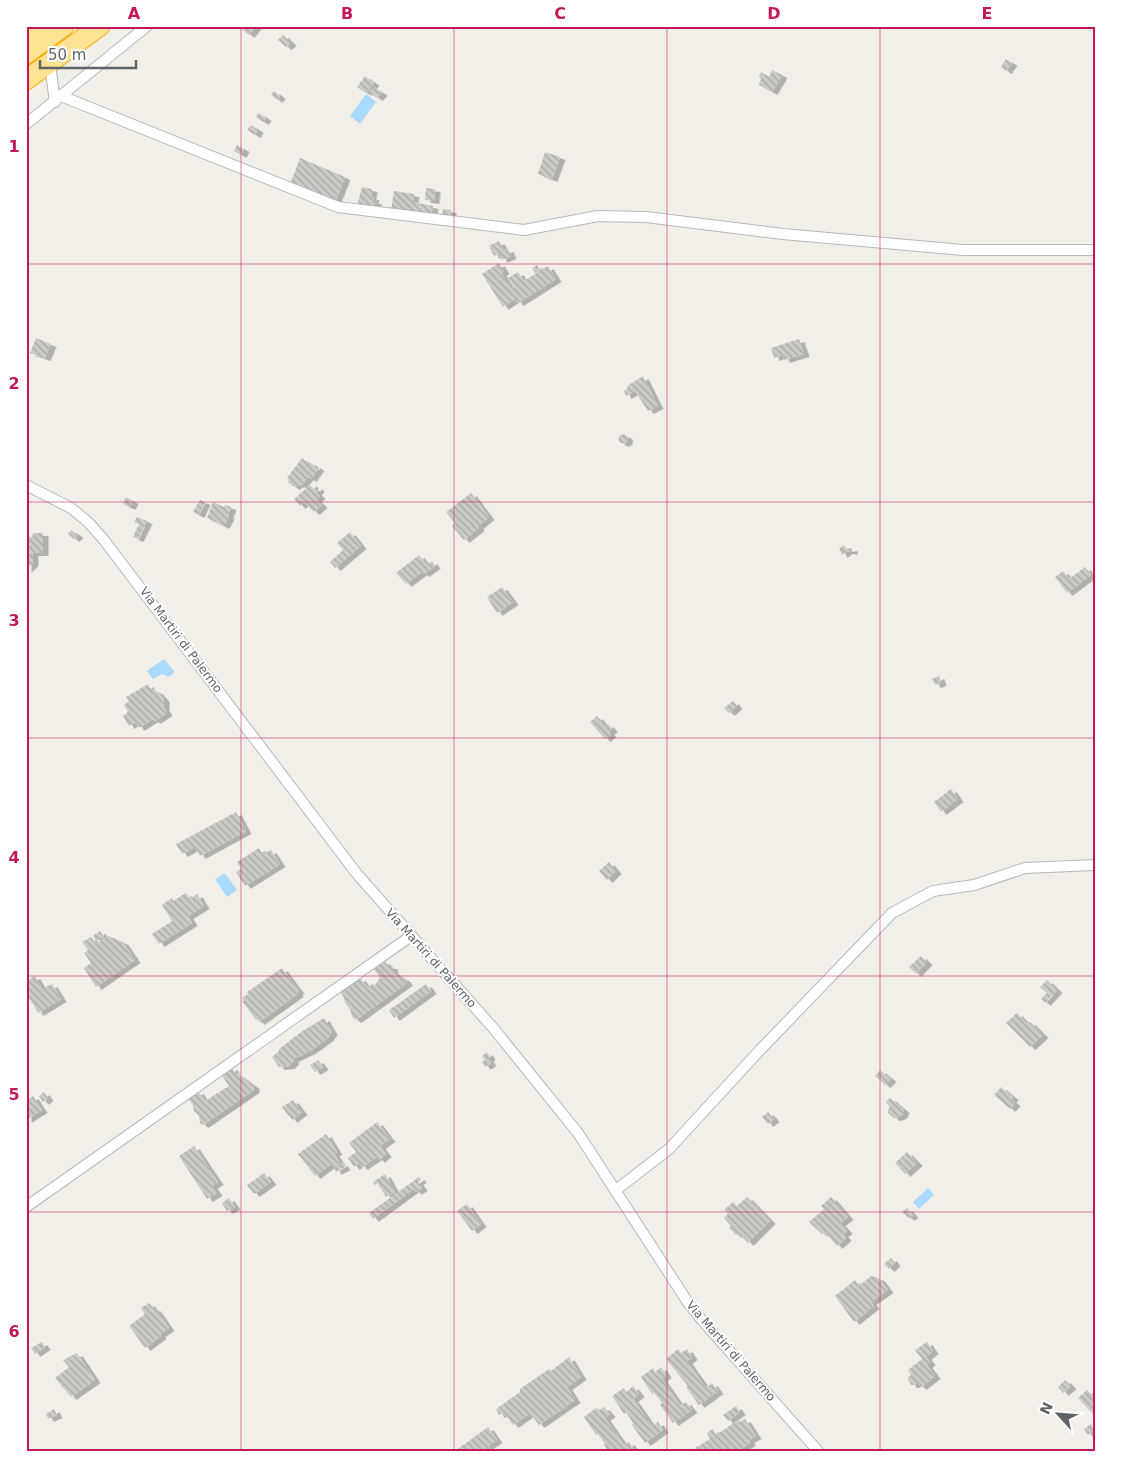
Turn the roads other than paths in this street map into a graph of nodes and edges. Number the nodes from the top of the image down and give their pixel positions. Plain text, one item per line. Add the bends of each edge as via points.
1 (49, 26) edge
2 (64, 26) edge
3 (100, 26) edge
4 (147, 26) edge
5 (26, 37) edge
6 (26, 54) edge
7 (51, 72) dead end
8 (26, 80) edge
9 (58, 99) junction
10 (26, 124) edge
11 (1095, 250) edge
12 (26, 485) edge
13 (1095, 865) edge
14 (411, 936) junction
15 (616, 1190) junction
16 (26, 1207) edge
17 (818, 1451) edge

1 - 5 highway
2 - 6 highway
3 - 8 highway
4 - 9 street
7 - 9 street
9 - 10 street
9 - 11 street via 338,207 524,230 598,216 646,217 783,234 963,250
12 - 14 street, Via Martiri di Palermo via 71,508 104,540 352,867
13 - 15 street via 1025,868 974,885 933,891 892,913 669,1149
14 - 15 street, Via Martiri di Palermo via 550,1097
14 - 16 street
15 - 17 street, Via Martiri di Palermo via 687,1301

